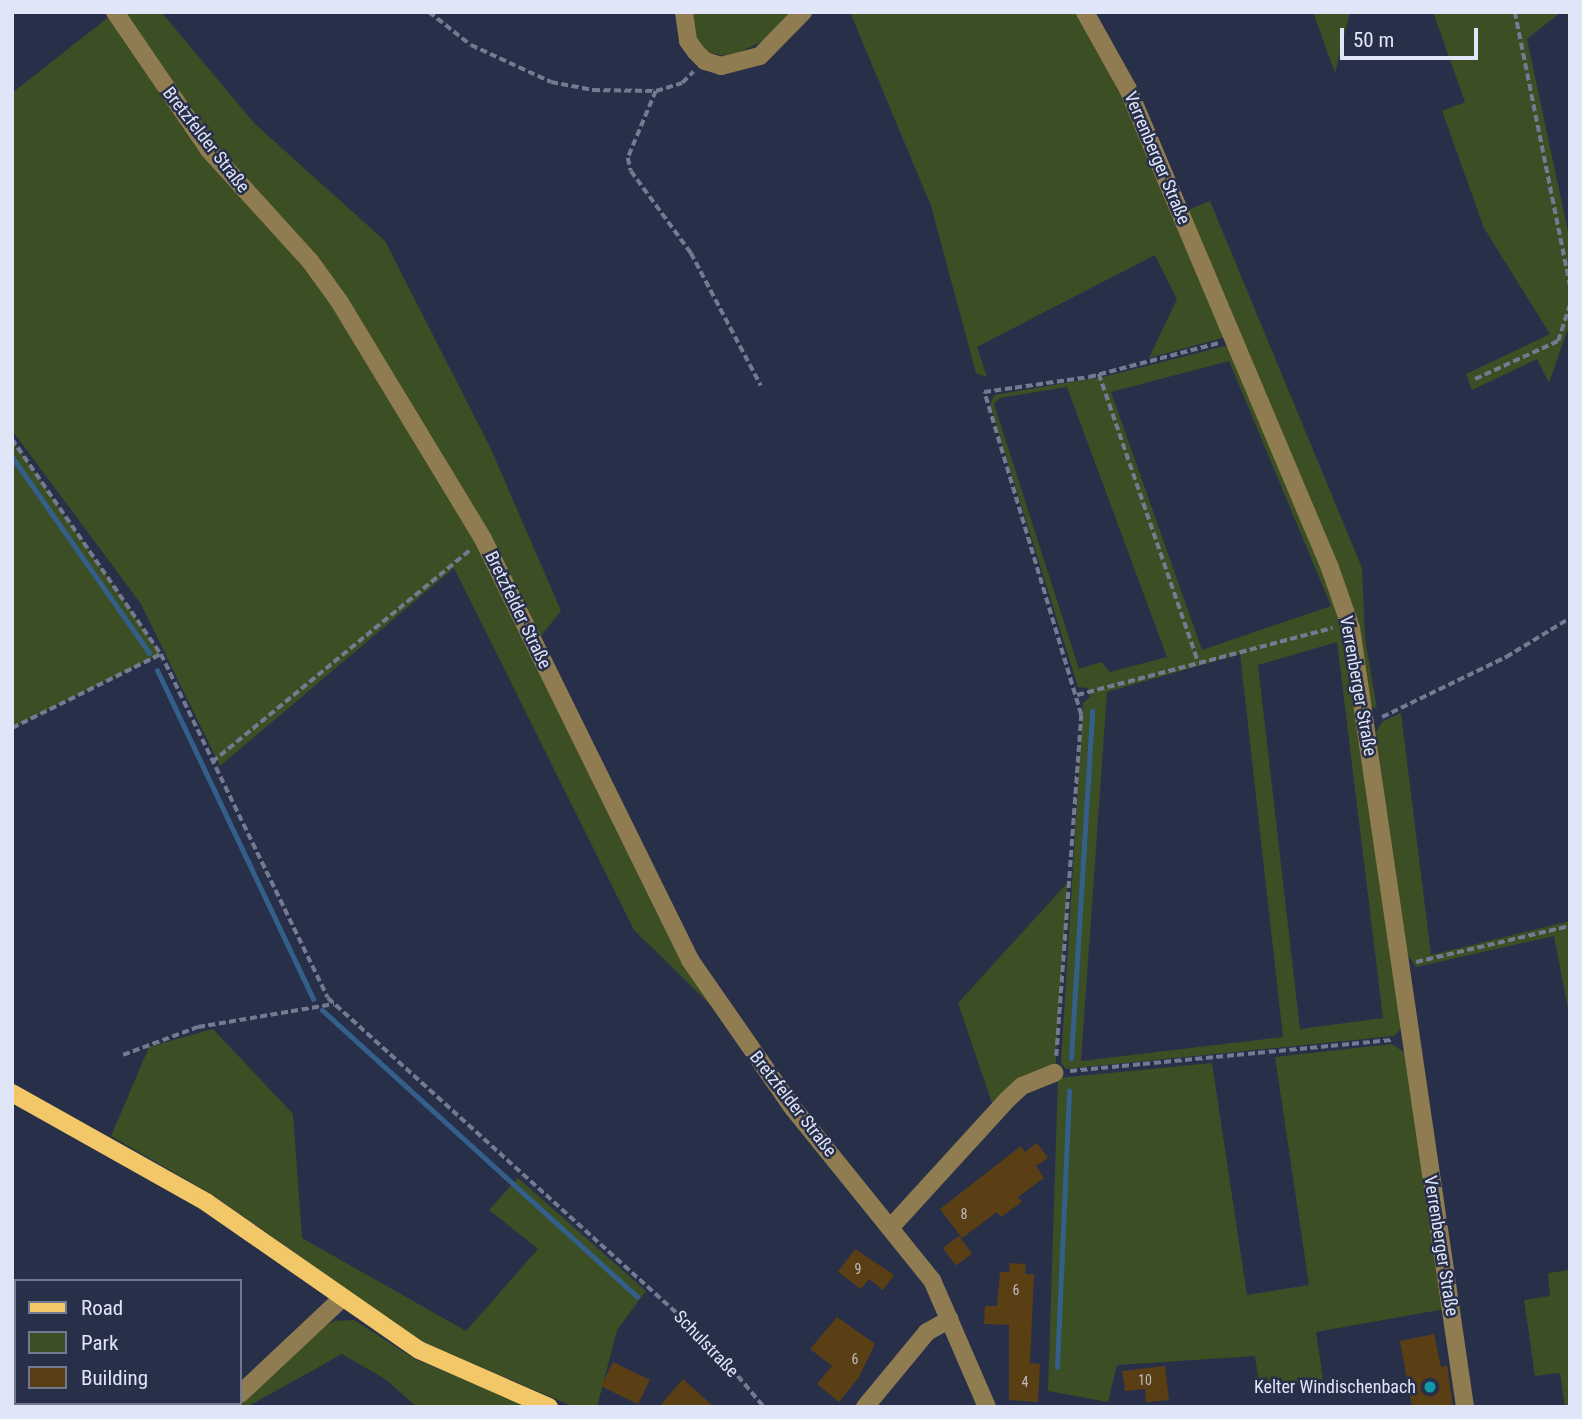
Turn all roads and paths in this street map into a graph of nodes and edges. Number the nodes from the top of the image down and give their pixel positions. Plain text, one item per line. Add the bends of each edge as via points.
1 (115, 12) edge
2 (429, 12) edge
3 (684, 12) edge
4 (803, 12) edge
5 (1085, 12) edge
6 (1515, 12) edge
7 (705, 61) junction
8 (656, 92) junction
9 (1570, 285) edge
10 (1570, 304) edge
11 (1235, 340) junction
12 (1099, 374) junction
13 (1475, 379) dead end
14 (761, 386) dead end
15 (12, 439) edge
16 (483, 539) junction
17 (1570, 618) edge
18 (1351, 628) junction
19 (161, 654) junction
20 (1199, 662) junction
21 (1077, 695) junction
22 (1367, 724) junction
23 (12, 728) edge
24 (212, 762) junction
25 (1570, 926) edge
26 (1400, 966) junction
27 (334, 1004) junction
28 (1410, 1038) junction
29 (123, 1055) dead end
30 (1055, 1073) junction
31 (12, 1093) edge
32 (891, 1227) junction
33 (341, 1299) junction
34 (950, 1319) junction
35 (242, 1392) edge
36 (549, 1407) edge
37 (764, 1407) edge
38 (864, 1407) edge
39 (987, 1407) edge
40 (1465, 1407) edge

1 - 16 street, Bretzfelder Straße via 201,140 303,253 339,301
2 - 8 path via 471,46 551,82 593,90
3 - 7 street via 688,41
4 - 7 street via 760,56 721,66
5 - 11 street, Verrenberger Straße via 1128,89
6 - 9 path
7 - 8 path via 682,83
8 - 14 path via 628,158 631,172 691,253
10 - 13 path via 1558,341
11 - 12 path
11 - 18 street, Verrenberger Straße
12 - 20 path
12 - 21 path via 984,392 990,426
15 - 19 path
16 - 24 path
16 - 32 street, Bretzfelder Straße via 690,960 793,1108
17 - 22 path via 1506,657
18 - 20 path via 1338,626
18 - 22 street, Verrenberger Straße
19 - 23 path
19 - 24 path
20 - 21 path
21 - 30 path via 1081,715
22 - 26 street, Verrenberger Straße
24 - 27 path
25 - 26 path
26 - 28 street, Verrenberger Straße
27 - 29 path via 198,1027
27 - 37 path, Schulstraße via 711,1344
28 - 30 path
28 - 40 street, Verrenberger Straße
30 - 32 street via 1022,1086 1007,1099
31 - 33 main road via 206,1202
32 - 34 street, Bretzfelder Straße via 932,1280
33 - 35 street
33 - 36 main road via 419,1350
34 - 38 street via 927,1332
34 - 39 street, Bretzfelder Straße

